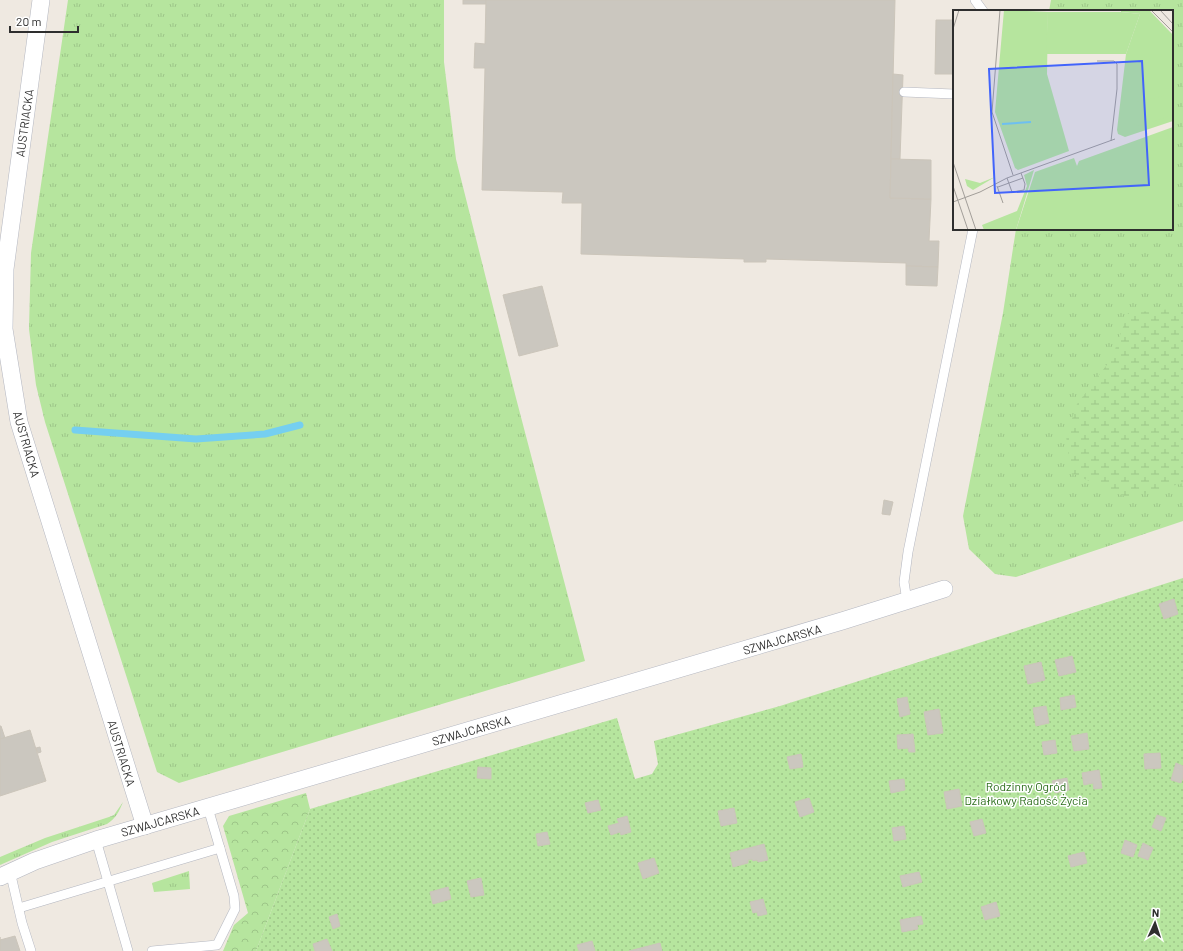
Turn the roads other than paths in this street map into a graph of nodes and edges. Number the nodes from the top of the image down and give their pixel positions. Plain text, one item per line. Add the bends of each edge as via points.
1 (41, 0) edge
2 (975, 0) edge
3 (982, 10) edge
4 (904, 92) dead end
5 (953, 94) edge
6 (973, 230) edge
7 (944, 589) dead end
8 (906, 601) junction
9 (208, 808) junction
10 (145, 826) junction
11 (96, 840) junction
12 (220, 848) junction
13 (5, 874) edge
14 (108, 881) junction
15 (18, 908) junction
16 (31, 951) edge
17 (128, 951) edge
18 (152, 951) edge

1 - 10 street, AUSTRIACKA via 6,262 4,329 19,422
2 - 3 lane
4 - 5 lane
6 - 8 lane via 908,552 904,582
7 - 8 street, SZWAJCARSKA
8 - 9 street, SZWAJCARSKA
9 - 10 street, SZWAJCARSKA
9 - 12 lane
10 - 11 street, SZWAJCARSKA
11 - 13 street, SZWAJCARSKA via 34,861
11 - 14 lane
12 - 14 lane
12 - 18 lane via 234,896 235,909 217,945
13 - 15 lane
14 - 15 lane
14 - 17 lane
15 - 16 lane

